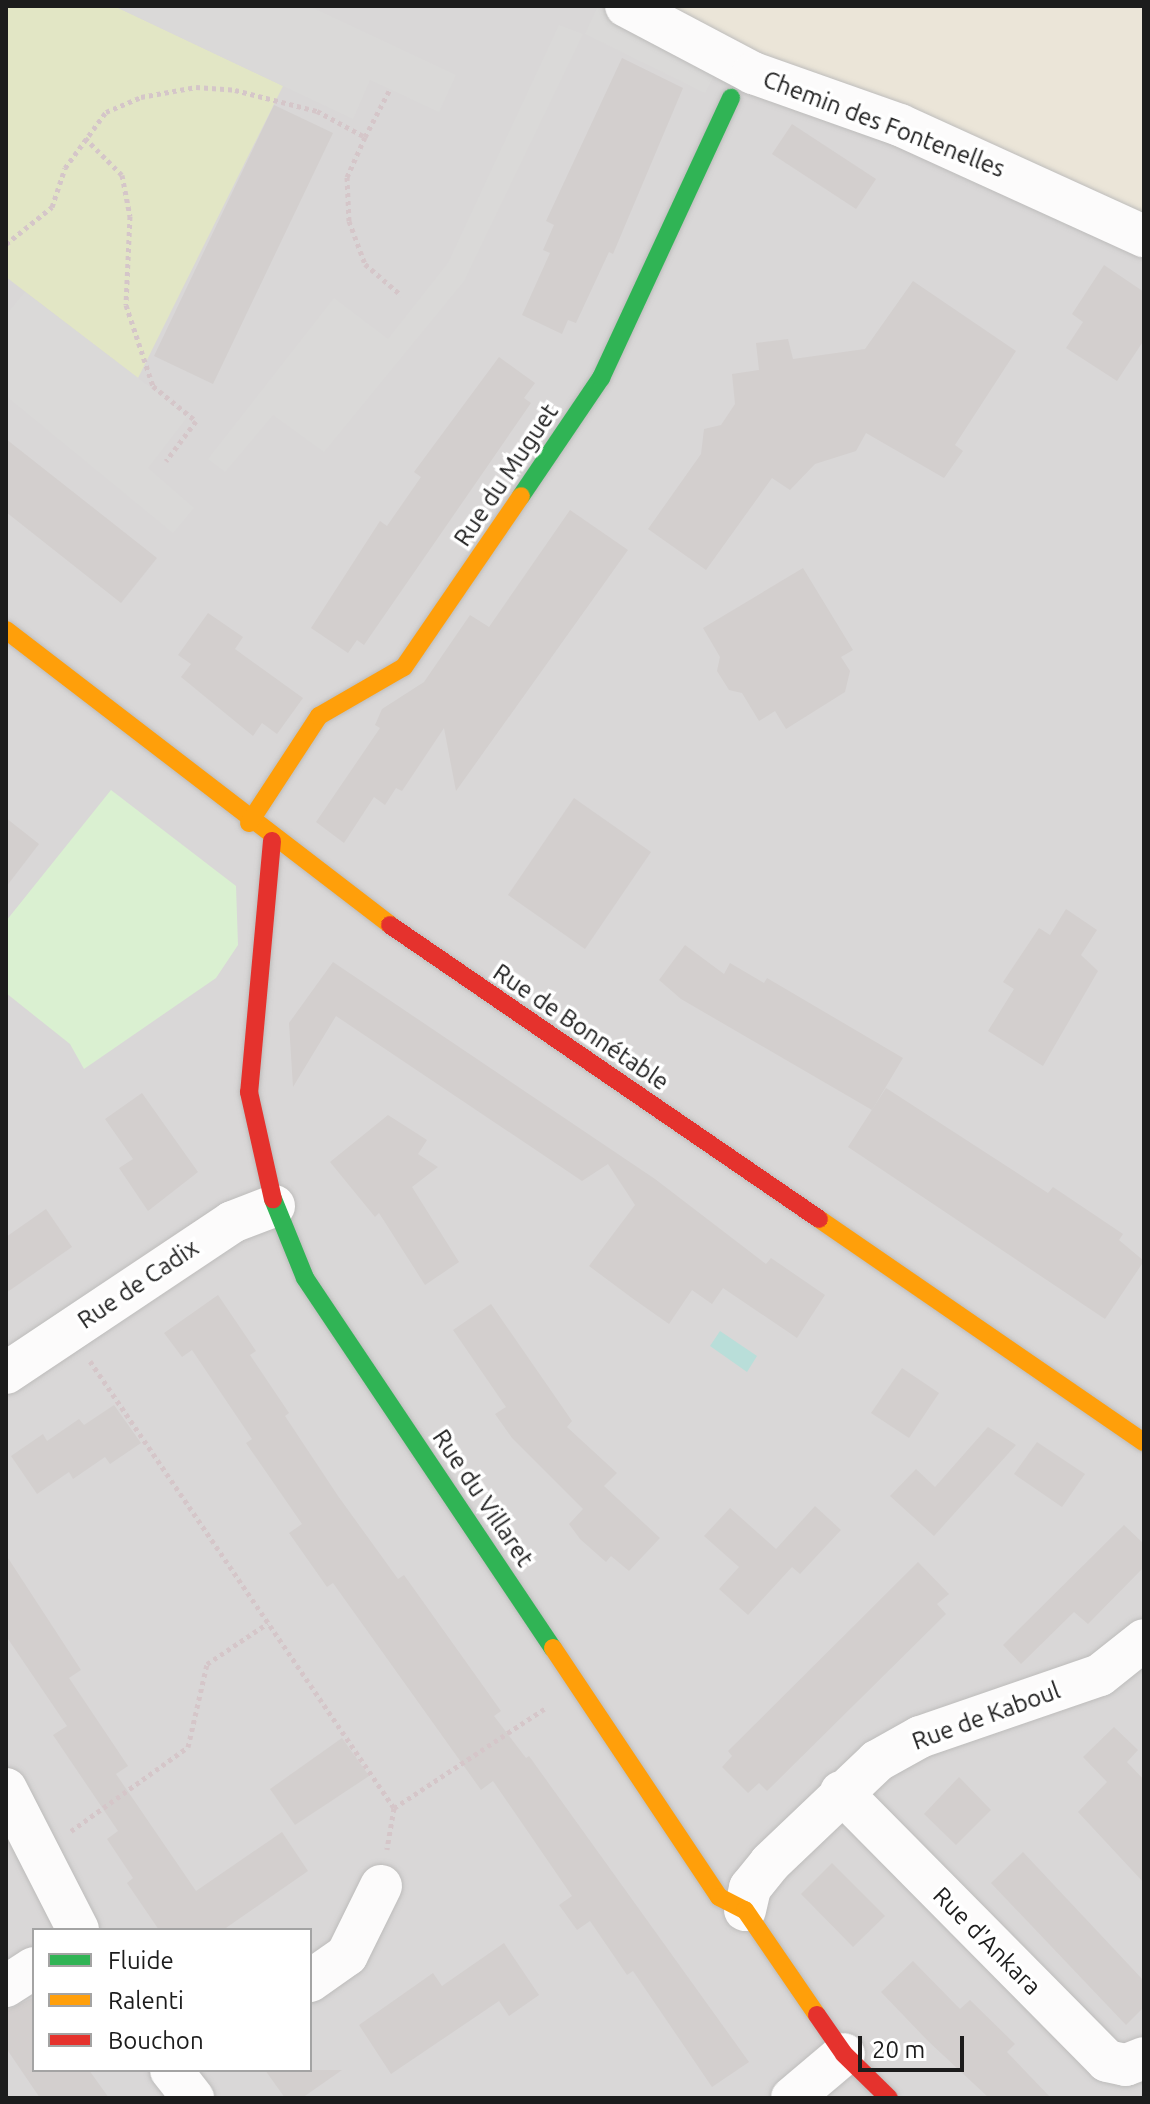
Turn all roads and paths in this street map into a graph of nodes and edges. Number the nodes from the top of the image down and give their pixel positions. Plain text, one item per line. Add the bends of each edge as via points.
1 (626, 6) edge
2 (390, 89) dead end
3 (731, 98) dead end
4 (365, 137) junction
5 (85, 138) junction
6 (1144, 236) edge
7 (6, 244) edge
8 (401, 295) dead end
9 (166, 461) dead end
10 (6, 630) edge
11 (249, 823) junction
12 (272, 841) junction
13 (274, 1206) junction
14 (69, 1330) junction
15 (6, 1373) edge
16 (1144, 1442) edge
17 (268, 1623) junction
18 (1138, 1661) edge
19 (593, 1705) junction
20 (6, 1789) edge
21 (841, 1792) junction
22 (394, 1808) junction
23 (39, 1853) junction
24 (381, 1886) joint
25 (745, 1910) junction
26 (77, 1928) edge
27 (32, 1969) edge
28 (312, 1980) edge
29 (6, 1986) edge
30 (844, 2054) junction
31 (1144, 2058) edge
32 (792, 2098) edge
33 (889, 2098) edge

1 - 6 street, Chemin des Fontenelles via 753,73 900,125
2 - 4 path
3 - 11 street, Rue du Muguet via 601,378 404,667 319,716
4 - 5 path via 317,111 273,97 196,87 141,97 106,112
4 - 8 path via 347,177 349,221 365,264
5 - 7 path via 65,168 52,207
5 - 9 path via 122,175 130,216 126,305 153,386 196,421
10 - 11 street, Rue de Bonnétable
11 - 12 street, Rue de Bonnétable
12 - 13 street, Rue du Villaret via 257,958 249,1092
12 - 16 street, Rue de Bonnétable
13 - 14 street, Rue de Cadix via 232,1222
13 - 19 street, Rue du Villaret via 305,1278
14 - 15 street, Rue de Cadix
14 - 17 path
17 - 22 path
17 - 23 path via 207,1664 188,1747
18 - 21 street, Rue de Kaboul via 920,1737 877,1761
19 - 22 path via 556,1701
19 - 25 street, Rue du Villaret via 719,1897
20 - 23 street
21 - 25 street, Rue de Kaboul via 770,1863 750,1888
21 - 31 street, Rue d'Ankara via 1107,2061 1126,2065
22 - 24 path
23 - 26 street
24 - 28 street via 347,1955
25 - 30 street, Rue du Villaret
27 - 29 street
30 - 32 street
30 - 33 street, Rue du Villaret

